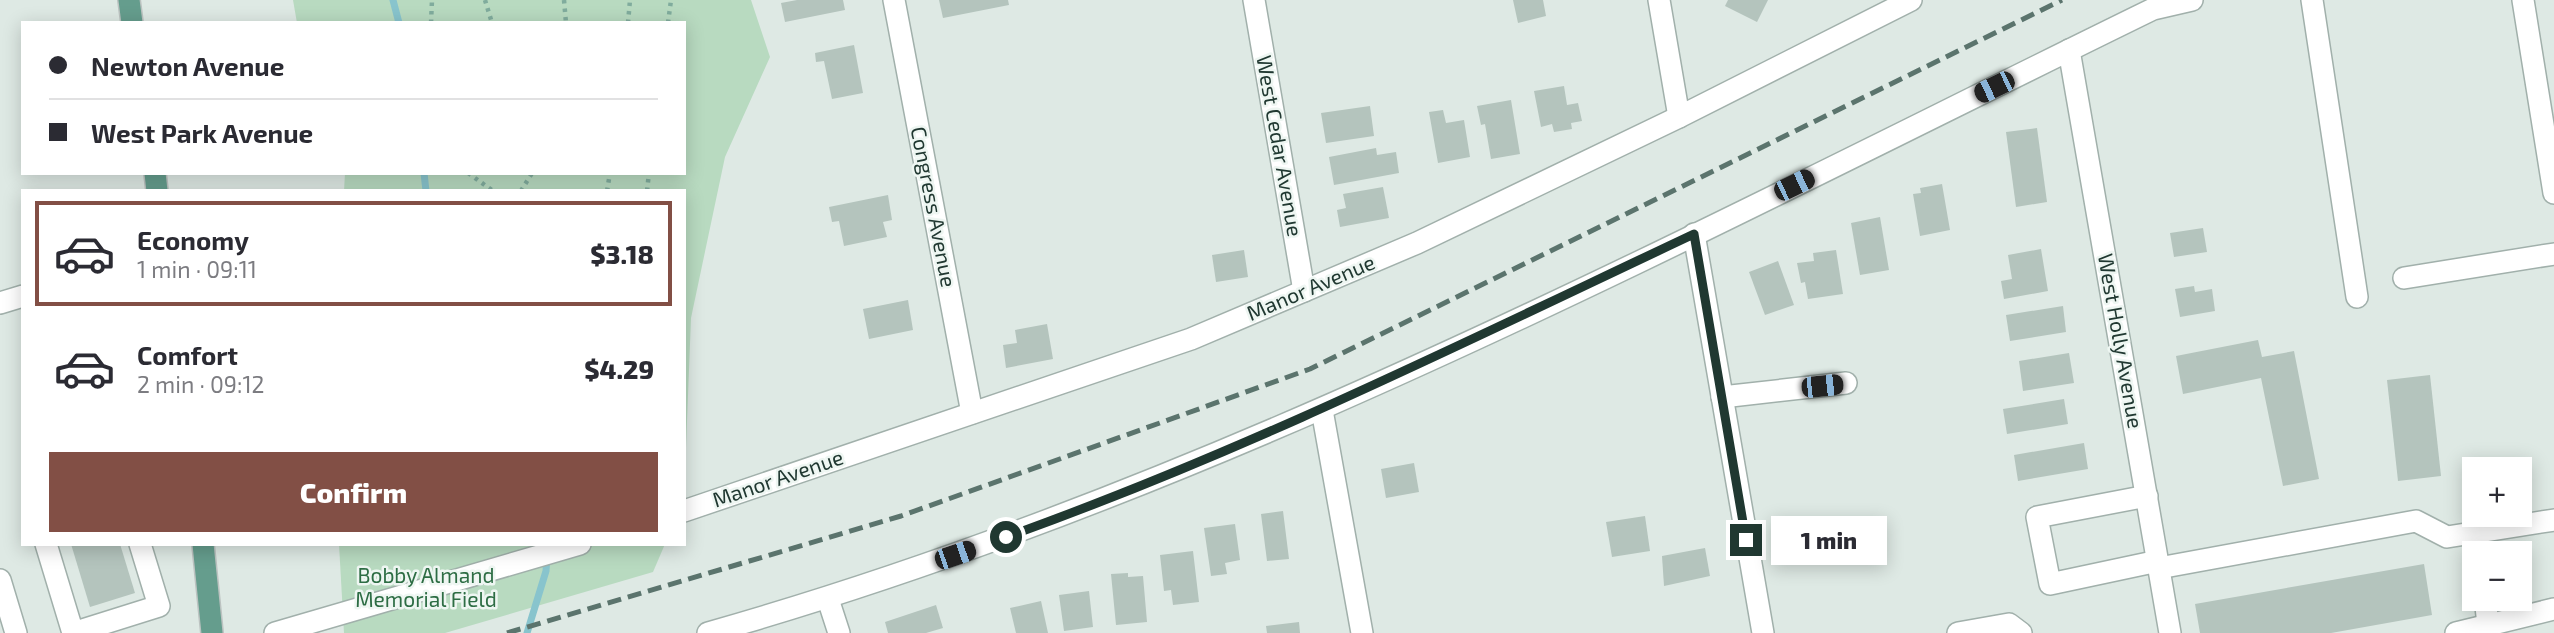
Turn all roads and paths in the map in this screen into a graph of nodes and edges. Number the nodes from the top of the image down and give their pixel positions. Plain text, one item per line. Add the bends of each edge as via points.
1 (129, 0) edge
2 (432, 0) edge
3 (485, 0) edge
4 (564, 0) edge
5 (630, 0) edge
6 (671, 0) edge
7 (894, 0) edge
8 (1254, 0) edge
9 (1659, 0) edge
10 (1911, 0) edge
11 (2192, 0) edge
12 (2312, 0) edge
13 (2523, 0) edge
14 (132, 21) edge
15 (431, 21) edge
16 (491, 21) edge
17 (566, 21) edge
18 (628, 21) edge
19 (668, 21) edge
20 (2069, 50) junction
21 (1679, 117) junction
22 (471, 175) edge
23 (490, 189) edge
24 (2554, 194) edge
25 (1694, 234) junction
26 (2554, 254) edge
27 (2404, 278) dead end
28 (1304, 291) junction
29 (21, 297) edge
30 (2357, 297) dead end
31 (0, 303) edge
32 (1846, 383) dead end
33 (1722, 397) junction
34 (1322, 410) junction
35 (972, 413) junction
36 (2147, 495) junction
37 (686, 510) edge
38 (2554, 520) edge
39 (47, 546) edge
40 (141, 546) edge
41 (204, 546) edge
42 (573, 546) edge
43 (2159, 565) junction
44 (0, 580) edge
45 (828, 599) junction
46 (2554, 609) edge
47 (2486, 611) edge
48 (124, 625) edge
49 (2488, 629) edge
50 (16, 633) edge
51 (212, 633) edge
52 (275, 633) edge
53 (708, 633) edge
54 (839, 633) edge
55 (1362, 633) edge
56 (1763, 633) edge
57 (1958, 633) edge
58 (2021, 633) edge
59 (2170, 633) edge
60 (2456, 633) edge

1 - 14 main road
2 - 15 path
3 - 16 path
4 - 17 path
5 - 18 path
6 - 19 path
7 - 35 street, Congress Avenue
8 - 28 street, West Cedar Avenue
9 - 21 street
10 - 21 street, Manor Avenue
11 - 20 street via 2153,9
12 - 30 street
13 - 24 street
20 - 25 street
20 - 36 street, West Holly Avenue
21 - 28 street, Manor Avenue via 1417,243
22 - 23 path
25 - 33 street
25 - 34 street
26 - 27 street
28 - 35 street, Manor Avenue via 1191,339
29 - 31 street
32 - 33 street
33 - 56 street
34 - 45 street via 1056,519
34 - 55 street
35 - 37 street, Manor Avenue
36 - 43 street, West Holly Avenue
36 - 43 street via 2037,517 2050,584
38 - 43 street via 2447,537 2416,521
39 - 48 street via 73,633
40 - 48 street via 159,606
41 - 51 main road
42 - 52 street
43 - 59 street, West Holly Avenue
44 - 50 street
45 - 53 street
45 - 54 street
46 - 49 street
47 - 49 street
49 - 60 street
57 - 58 street via 2009,624

